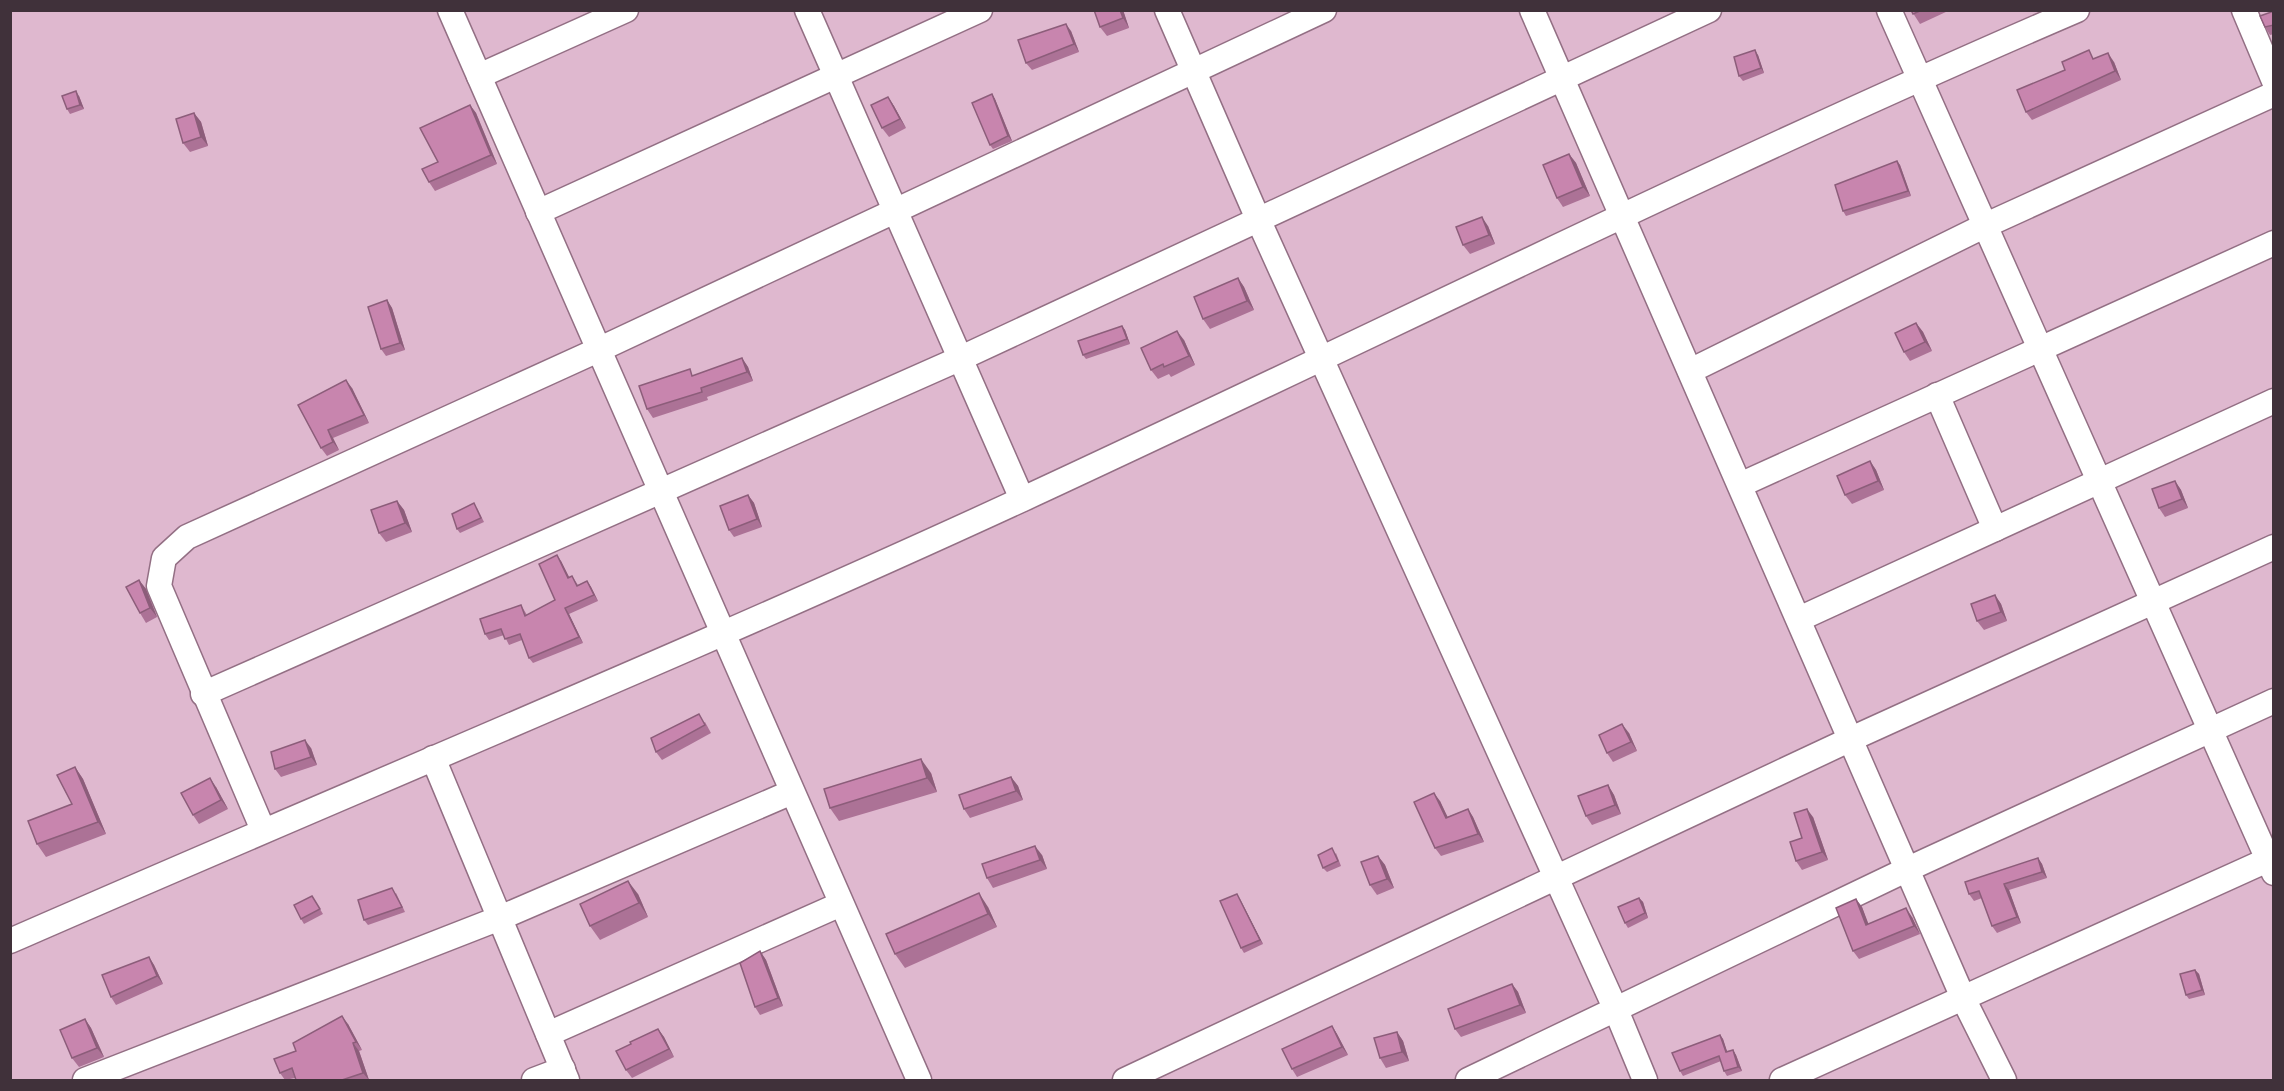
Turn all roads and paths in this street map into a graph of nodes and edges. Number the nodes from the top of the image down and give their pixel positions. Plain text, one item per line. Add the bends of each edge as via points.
1 (450, 10) edge
2 (627, 10) edge
3 (807, 10) edge
4 (980, 10) edge
5 (1167, 10) edge
6 (1324, 10) edge
7 (1532, 10) edge
8 (1709, 10) edge
9 (1889, 10) edge
10 (2077, 10) edge
11 (2244, 10) edge
12 (1194, 72) junction
13 (479, 76) junction
14 (837, 76) junction
15 (1562, 78) junction
16 (1919, 78) junction
17 (2274, 81) edge
18 (2274, 94) edge
19 (896, 211) junction
20 (538, 212) junction
21 (1621, 215) junction
22 (1258, 219) junction
23 (1984, 226) junction
24 (2274, 243) edge
25 (2040, 349) junction
26 (598, 350) junction
27 (959, 358) junction
28 (1320, 358) junction
29 (1690, 371) junction
30 (1937, 395) junction
31 (2274, 401) edge
32 (2100, 481) junction
33 (1740, 485) junction
34 (659, 489) junction
35 (1022, 499) junction
36 (1995, 529) junction
37 (2274, 547) edge
38 (2152, 602) junction
39 (1799, 619) junction
40 (722, 633) junction
41 (203, 694) junction
42 (2274, 701) edge
43 (2210, 730) junction
44 (1851, 739) junction
45 (433, 758) junction
46 (792, 792) junction
47 (263, 830) junction
48 (2271, 863) edge
49 (1908, 868) junction
50 (1556, 878) junction
51 (841, 904) junction
52 (500, 918) junction
53 (10, 941) edge
54 (1964, 1000) junction
55 (1616, 1010) junction
56 (548, 1034) junction
57 (565, 1075) edge
58 (86, 1080) edge
59 (534, 1080) edge
60 (919, 1080) edge
61 (1125, 1080) edge
62 (1468, 1080) edge
63 (1645, 1080) edge
64 (1782, 1080) edge
65 (2004, 1080) edge

1 - 13 street
2 - 13 street
3 - 14 street
4 - 14 street
5 - 12 street
6 - 12 street
7 - 15 street
8 - 15 street
9 - 16 street
10 - 16 street
11 - 17 street
12 - 19 street
12 - 22 street
13 - 20 street
14 - 19 street
14 - 20 street
15 - 21 street
15 - 22 street
16 - 21 street
16 - 23 street
18 - 23 street
19 - 26 street
19 - 27 street
20 - 26 street
21 - 28 street
21 - 29 street
22 - 27 street
22 - 28 street
23 - 25 street
23 - 29 street
24 - 25 street
25 - 30 street
25 - 32 street
26 - 34 street
26 - 41 street via 187,537 164,558 159,586
27 - 34 street
27 - 35 street
28 - 35 street
28 - 50 street
29 - 33 street
30 - 33 street
30 - 36 street
31 - 32 street
32 - 36 street
32 - 38 street
33 - 39 street
34 - 40 street
34 - 41 street
35 - 40 street
36 - 39 street
37 - 38 street
38 - 43 street
38 - 44 street
39 - 44 street
40 - 45 street
40 - 46 street
41 - 47 street
42 - 43 street
43 - 48 street
43 - 49 street
44 - 49 street
44 - 50 street
45 - 47 street
45 - 52 street
46 - 51 street
46 - 52 street
47 - 53 street
48 - 54 street
49 - 54 street
49 - 55 street
50 - 55 street
50 - 61 street
51 - 56 street
51 - 60 street
52 - 56 street
52 - 58 street
54 - 64 street
54 - 65 street
55 - 62 street
55 - 63 street
56 - 57 street
57 - 59 street

